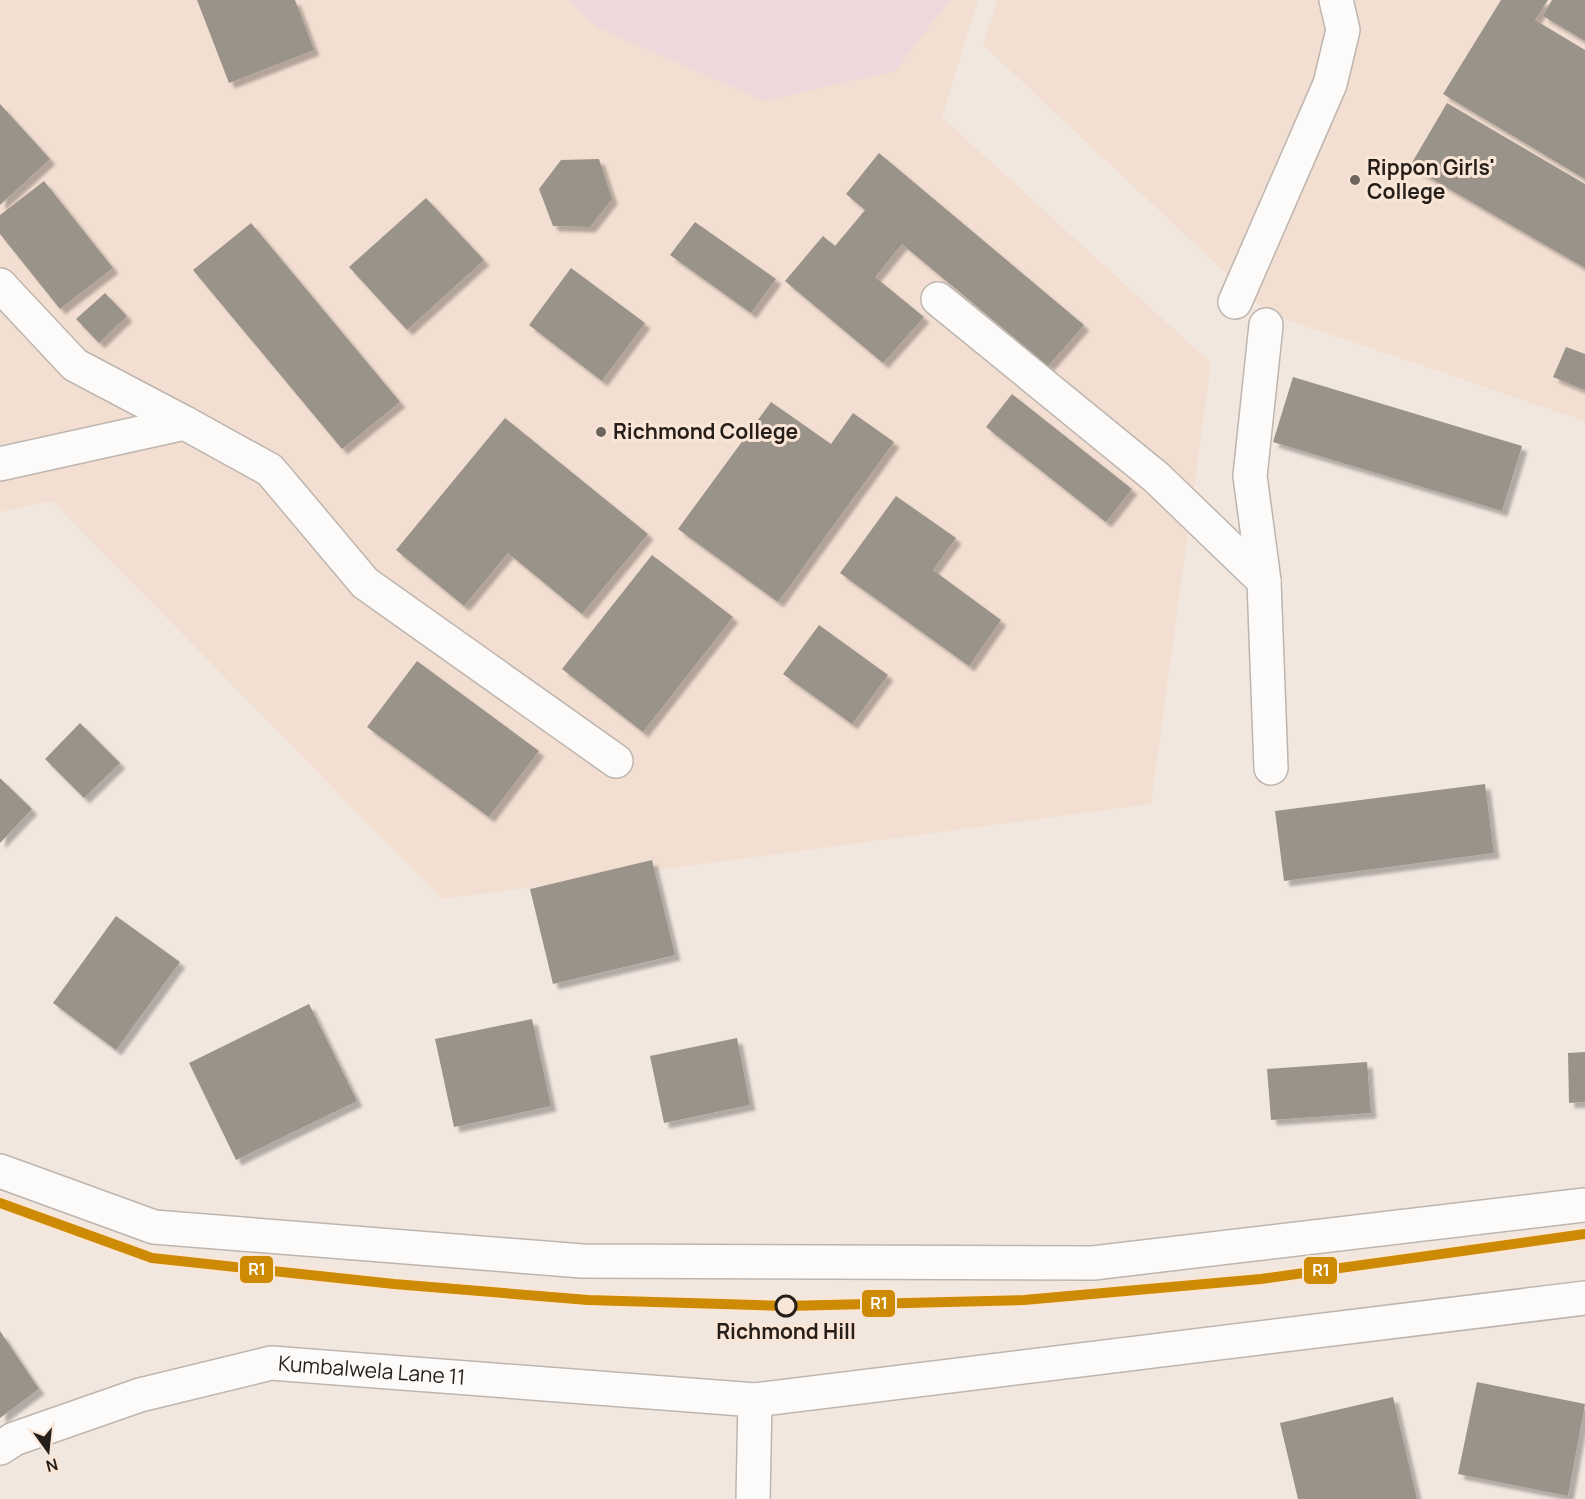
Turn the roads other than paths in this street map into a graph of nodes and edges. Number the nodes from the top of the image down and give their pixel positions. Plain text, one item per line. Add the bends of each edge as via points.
1 (1336, 0) edge
2 (0, 285) edge
3 (938, 299) dead end
4 (1235, 302) dead end
5 (1266, 325) dead end
6 (185, 423) junction
7 (0, 464) edge
8 (1264, 581) junction
9 (616, 761) dead end
10 (1271, 768) dead end
11 (0, 1171) edge
12 (1585, 1205) edge
13 (1585, 1298) edge
14 (755, 1400) junction
15 (0, 1448) edge
16 (753, 1499) edge

1 - 4 street via 1342,30 1330,84
2 - 6 street via 75,365
3 - 8 street via 1156,477
5 - 8 street via 1250,476
6 - 7 street
6 - 9 street via 270,470 365,583
8 - 10 street
11 - 12 street via 154,1227 582,1261 1093,1263
13 - 14 street, Kumbalwela Lane 11
14 - 15 street, Kumbalwela Lane 11 via 271,1363 140,1395 14,1439
14 - 16 street

